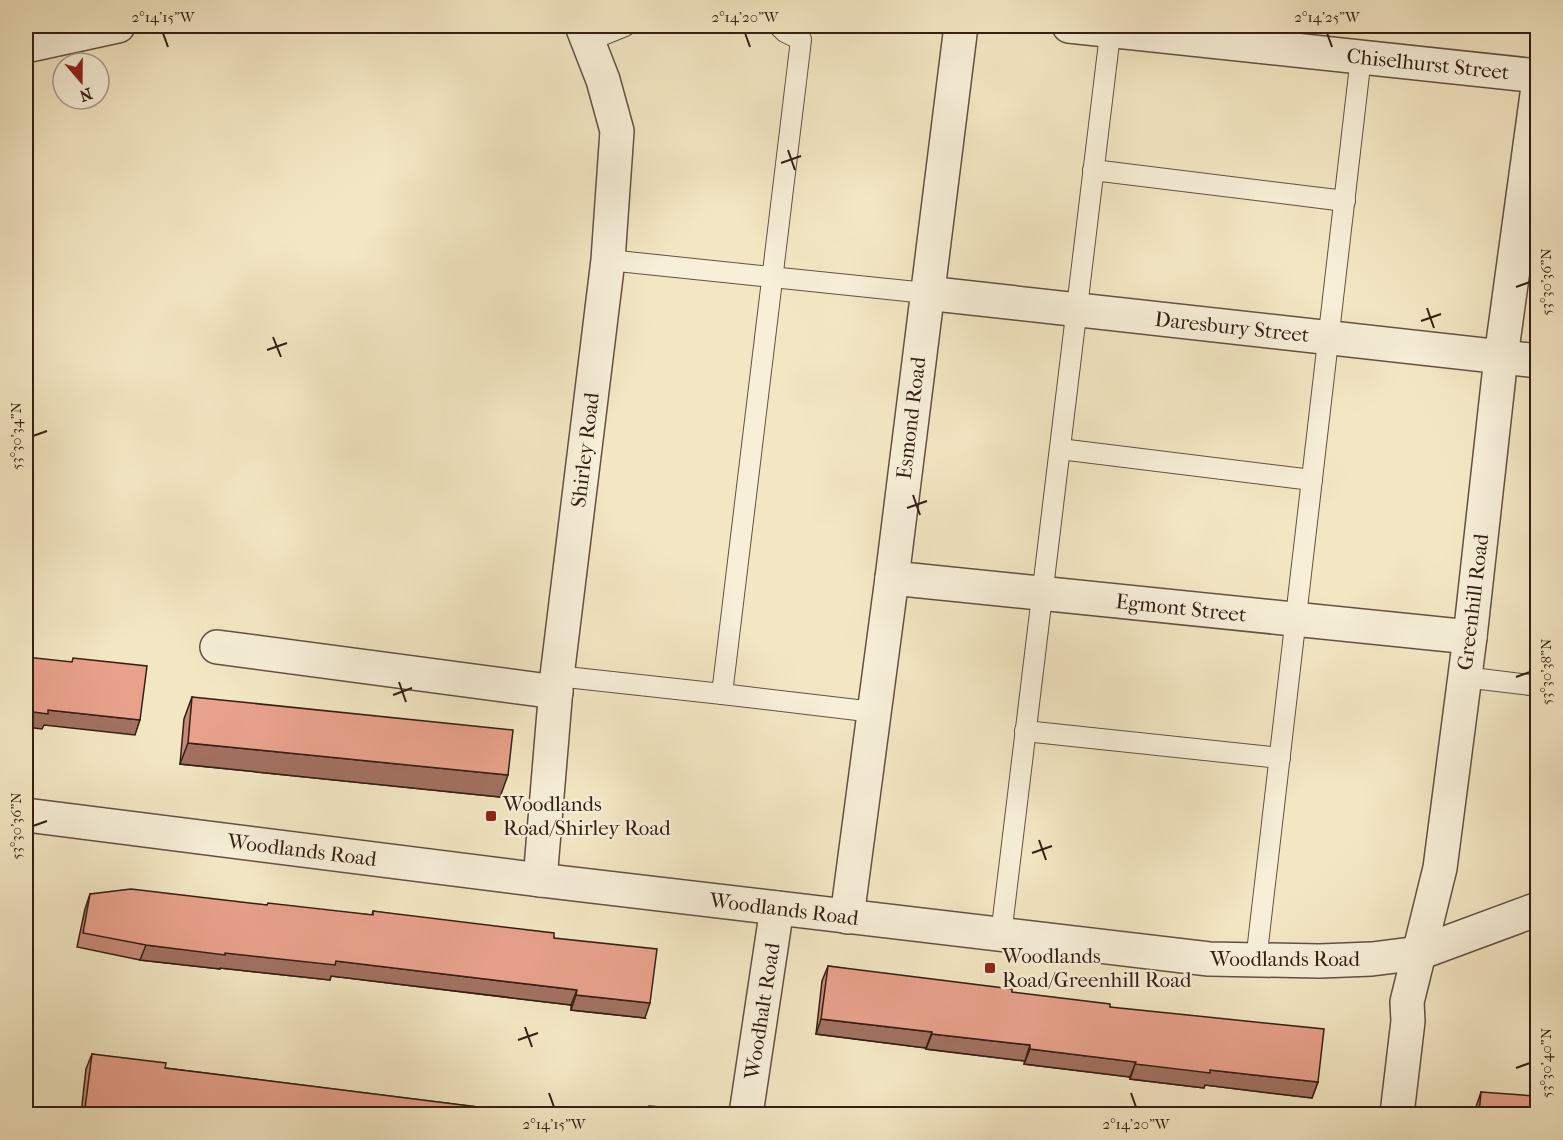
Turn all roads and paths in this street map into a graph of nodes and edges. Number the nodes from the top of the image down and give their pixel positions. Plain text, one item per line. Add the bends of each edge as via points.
1 (118, 26) edge
2 (625, 26) edge
3 (779, 26) edge
4 (961, 26) edge
5 (1069, 26) edge
6 (1111, 28) edge
7 (585, 33) edge
8 (802, 33) edge
9 (26, 46) edge
10 (1361, 57) junction
11 (1538, 76) edge
12 (1538, 87) edge
13 (1093, 170) junction
14 (1345, 201) junction
15 (608, 260) junction
16 (773, 277) junction
17 (926, 293) junction
18 (1076, 310) junction
19 (1329, 338) junction
20 (1501, 357) junction
21 (1538, 361) edge
22 (1060, 449) junction
23 (1312, 480) junction
24 (892, 578) junction
25 (1042, 593) junction
26 (1296, 619) junction
27 (1470, 637) junction
28 (217, 647) dead end
29 (1464, 677) junction
30 (556, 684) junction
31 (1538, 686) edge
32 (722, 694) junction
33 (874, 712) junction
34 (1025, 731) junction
35 (1280, 758) junction
36 (26, 814) edge
37 (540, 880) junction
38 (777, 908) junction
39 (1538, 909) edge
40 (847, 917) junction
41 (1001, 935) junction
42 (1419, 953) junction
43 (1256, 961) junction
44 (746, 1114) edge
45 (1397, 1114) edge

1 - 9 street
2 - 7 lane
3 - 8 lane via 785,32
4 - 17 street, Esmond Road
5 - 6 street, Chiselhurst Street
6 - 10 street, Chiselhurst Street
6 - 13 lane
7 - 15 street, Shirley Road via 617,131
8 - 16 lane
10 - 11 street, Chiselhurst Street
10 - 14 lane
12 - 20 street, Greenhill Road
13 - 14 lane
13 - 18 lane
14 - 19 lane
15 - 16 lane
15 - 30 street, Shirley Road
16 - 17 lane
16 - 32 lane
17 - 18 street, Daresbury Street
17 - 24 street, Esmond Road
18 - 19 street, Daresbury Street
18 - 22 lane
19 - 20 street, Daresbury Street
19 - 23 lane
20 - 21 street, Daresbury Street
20 - 27 street, Greenhill Road
22 - 23 lane
22 - 25 lane
23 - 26 lane
24 - 25 street, Egmont Street
24 - 33 street, Esmond Road
25 - 26 street, Egmont Street
25 - 34 lane
26 - 27 street, Egmont Street
26 - 35 lane
27 - 29 street, Greenhill Road
28 - 30 street
29 - 31 lane
29 - 42 street, Greenhill Road via 1440,868
30 - 32 lane
30 - 37 street, Shirley Road
32 - 33 lane
33 - 40 street, Esmond Road
34 - 35 lane
34 - 41 lane
35 - 43 lane
36 - 37 street, Woodlands Road
37 - 38 street, Woodlands Road
38 - 40 street, Woodlands Road
38 - 44 street, Woodhalt Road
39 - 42 street, Woodlands Road
40 - 41 street, Woodlands Road
41 - 43 street, Woodlands Road
42 - 43 street, Woodlands Road via 1372,959
42 - 45 street, Greenhill Road via 1407,1002

